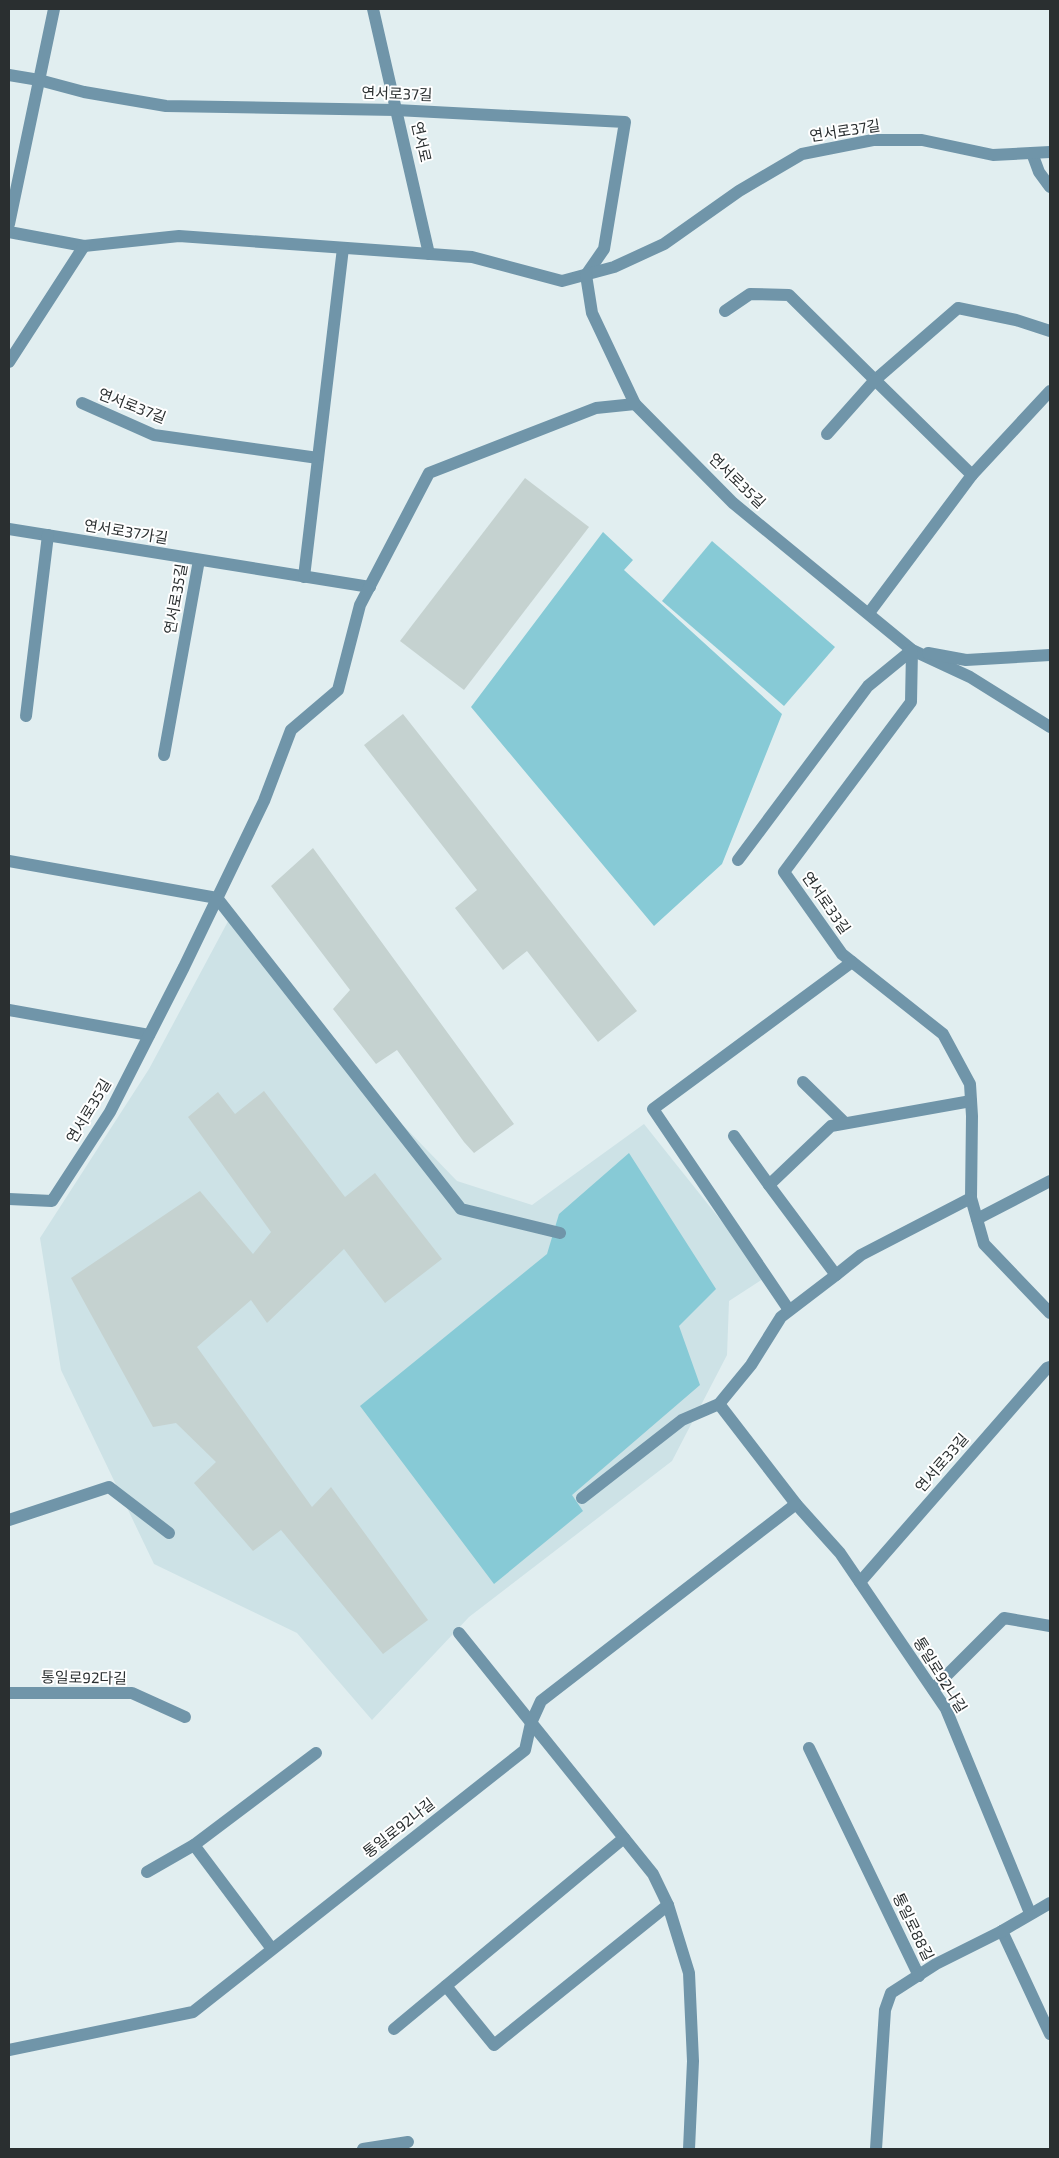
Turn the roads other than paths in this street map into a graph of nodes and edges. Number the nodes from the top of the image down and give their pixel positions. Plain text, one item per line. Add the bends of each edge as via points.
1 (54, 9) edge
2 (373, 9) edge
3 (9, 75) edge
4 (39, 80) junction
5 (396, 110) junction
6 (1050, 152) edge
7 (1032, 153) junction
8 (1050, 187) edge
9 (9, 224) edge
10 (9, 232) edge
11 (84, 246) junction
12 (343, 248) junction
13 (429, 254) junction
14 (586, 276) junction
15 (725, 311) dead end
16 (1050, 331) edge
17 (9, 362) edge
18 (875, 380) junction
19 (1050, 392) edge
20 (82, 403) dead end
21 (636, 404) junction
22 (826, 434) dead end
23 (318, 458) junction
24 (972, 475) junction
25 (9, 529) edge
26 (48, 536) junction
27 (199, 560) junction
28 (304, 576) junction
29 (370, 587) junction
30 (869, 613) junction
31 (912, 650) junction
32 (1050, 656) edge
33 (26, 716) dead end
34 (1050, 728) edge
35 (164, 755) dead end
36 (738, 860) dead end
37 (9, 862) edge
38 (217, 898) junction
39 (852, 962) junction
40 (9, 1010) edge
41 (149, 1035) junction
42 (803, 1082) dead end
43 (971, 1101) junction
44 (845, 1123) junction
45 (734, 1136) dead end
46 (1050, 1180) edge
47 (769, 1185) junction
48 (971, 1198) junction
49 (9, 1199) edge
50 (977, 1219) junction
51 (560, 1233) dead end
52 (836, 1275) junction
53 (789, 1310) junction
54 (1050, 1313) edge
55 (1050, 1367) edge
56 (719, 1404) junction
57 (582, 1498) dead end
58 (796, 1504) junction
59 (9, 1520) edge
60 (169, 1533) dead end
61 (860, 1582) junction
62 (1050, 1626) edge
63 (458, 1633) dead end
64 (933, 1689) junction
65 (9, 1693) edge
66 (185, 1717) dead end
67 (531, 1723) junction
68 (809, 1748) dead end
69 (316, 1754) dead end
70 (624, 1838) junction
71 (194, 1845) junction
72 (146, 1872) dead end
73 (1050, 1903) edge
74 (668, 1905) junction
75 (1030, 1913) junction
76 (1002, 1931) junction
77 (272, 1950) junction
78 (919, 1976) junction
79 (446, 1986) junction
80 (394, 2030) dead end
81 (1050, 2034) edge
82 (9, 2050) edge
83 (408, 2142) dead end
84 (364, 2149) edge
85 (688, 2149) edge
86 (876, 2149) edge

1 - 4 street
2 - 5 street, 연서로
3 - 4 street, 연서로37길
4 - 5 street, 연서로37길 via 84,92 166,106
4 - 9 street
5 - 13 street, 연서로
5 - 14 street, 연서로37길 via 625,122 604,250
6 - 7 street, 연서로37길
7 - 8 street via 1039,172
7 - 14 street, 연서로37길 via 993,155 922,140 873,140 802,154 740,191 664,244
10 - 11 street, 연서로37길
11 - 12 street, 연서로37길 via 178,236
11 - 17 street
12 - 13 street, 연서로37길
12 - 23 street
13 - 14 street, 연서로37길 via 472,257 562,281
14 - 21 street via 592,313
15 - 18 street via 750,294 789,295
16 - 18 street via 958,308
18 - 22 street
18 - 24 street
19 - 24 street
20 - 23 street, 연서로37길 via 154,435
21 - 29 street, 연서로35길 via 596,408 429,473
21 - 30 street, 연서로35길 via 733,503
23 - 28 street
24 - 30 street
25 - 26 street, 연서로37가길
26 - 27 street, 연서로37가길
26 - 33 street
27 - 28 street, 연서로35길
27 - 35 street, 연서로35길
28 - 29 street, 연서로35길
29 - 38 street, 연서로35길 via 360,605 338,690 291,730 264,801
30 - 31 street
31 - 32 street via 966,660
31 - 34 street via 970,677
31 - 36 street via 868,686
31 - 39 street, 연서로33길 via 911,702 784,872 842,954
37 - 38 street
38 - 41 street, 연서로35길
38 - 51 street via 461,1209
39 - 43 street, 연서로33길 via 942,1034 970,1084
39 - 53 street via 653,1108
40 - 41 street
41 - 49 street, 연서로35길 via 110,1112 52,1201
42 - 44 street
43 - 44 street
43 - 48 street, 연서로33길
44 - 47 street via 831,1126
45 - 47 street
46 - 50 street
47 - 52 street
48 - 50 street, 연서로33길
48 - 52 street via 861,1255
50 - 54 street, 연서로33길 via 984,1244
52 - 53 street
53 - 56 street via 781,1317 751,1366
55 - 61 street, 연서로33길
56 - 57 street via 682,1420
56 - 58 street, 통일로92나길
58 - 61 street, 통일로92나길 via 840,1553
58 - 67 street, 통일로92나길 via 541,1701
59 - 60 street via 109,1487
61 - 64 street, 통일로92나길
62 - 64 street via 1004,1618
63 - 67 street
64 - 75 street, 통일로92나길 via 946,1709
65 - 66 street, 통일로92다길 via 132,1693
67 - 70 street
67 - 77 street, 통일로92나길 via 525,1750
68 - 78 street, 통일로88길
69 - 71 street
70 - 74 street via 653,1874
70 - 79 street
71 - 72 street
71 - 77 street
73 - 75 street
74 - 79 street via 494,2045
74 - 85 street via 689,1973 693,2061
75 - 76 street
76 - 78 street
76 - 81 street
77 - 82 street, 통일로92나길 via 193,2012
78 - 86 street, 통일로88길 via 891,1993 885,2010
79 - 80 street
83 - 84 street

